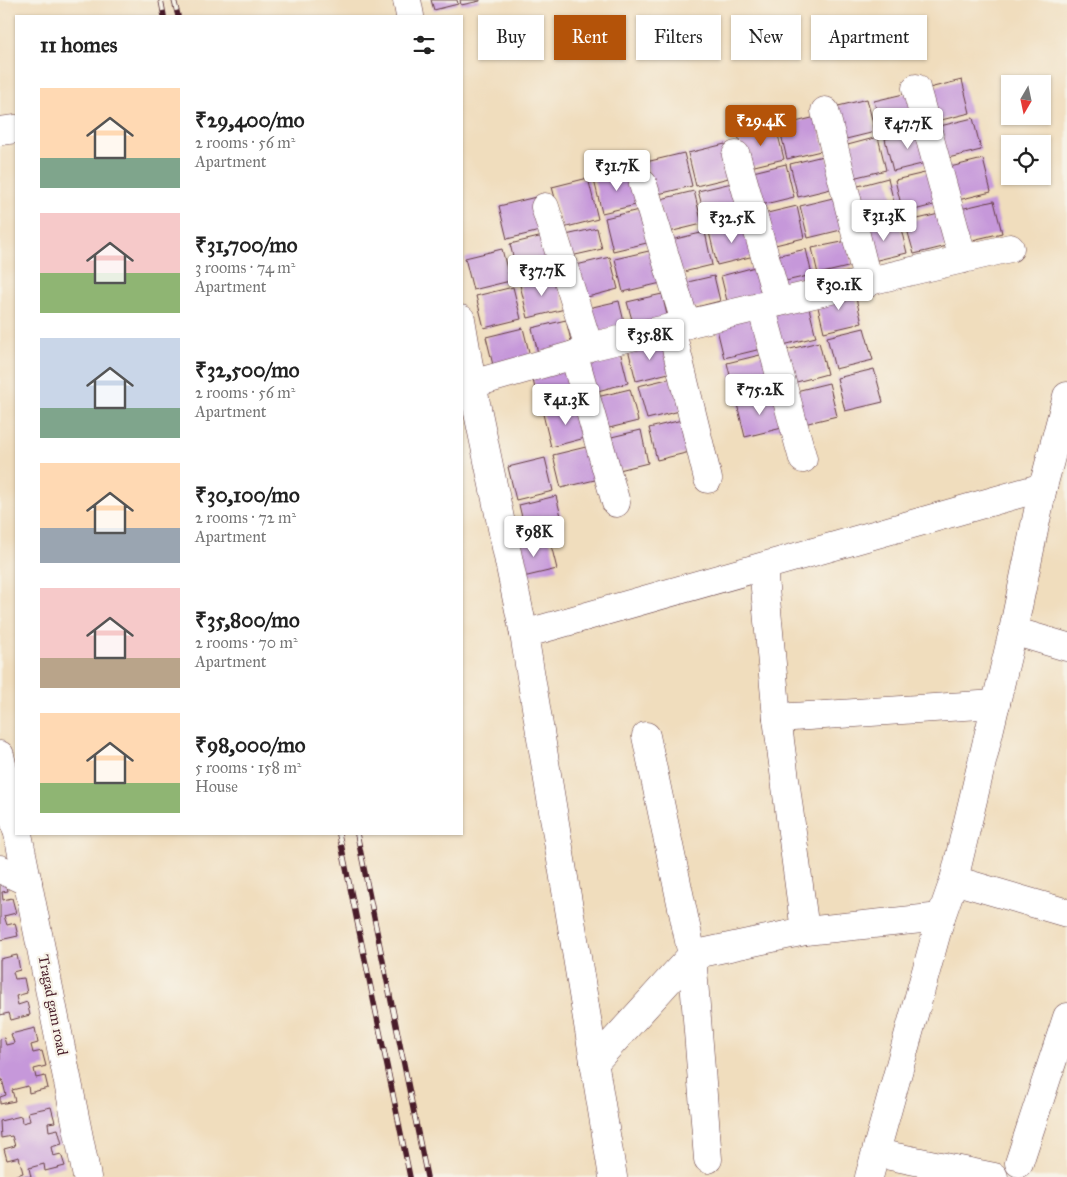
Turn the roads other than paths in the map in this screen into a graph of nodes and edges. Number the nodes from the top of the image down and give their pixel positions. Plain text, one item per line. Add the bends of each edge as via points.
1 (407, 0) edge
2 (410, 15) edge
3 (916, 88) dead end
4 (825, 111) dead end
5 (15, 129) edge
6 (0, 131) edge
7 (736, 155) dead end
8 (642, 184) dead end
9 (545, 207) dead end
10 (1010, 248) dead end
11 (963, 260) junction
12 (868, 283) junction
13 (770, 304) junction
14 (678, 326) junction
15 (463, 331) edge
16 (582, 351) junction
17 (472, 384) junction
18 (1067, 396) edge
19 (803, 459) dead end
20 (708, 479) dead end
21 (1043, 487) junction
22 (616, 503) dead end
23 (762, 567) junction
24 (1013, 631) junction
25 (524, 634) junction
26 (1067, 647) edge
27 (996, 704) junction
28 (777, 718) junction
29 (646, 736) dead end
30 (0, 755) edge
31 (15, 823) edge
32 (18, 835) edge
33 (0, 869) edge
34 (954, 880) junction
35 (28, 882) junction
36 (1067, 913) edge
37 (942, 917) junction
38 (805, 931) junction
39 (692, 955) junction
40 (1067, 1017) edge
41 (594, 1063) junction
42 (708, 1158) dead end
43 (1019, 1163) dead end
44 (873, 1165) edge
45 (87, 1177) edge
46 (613, 1177) edge
47 (994, 1177) edge

1 - 2 street
3 - 11 street
4 - 12 street
5 - 6 street
7 - 13 street
8 - 14 street
9 - 16 street
10 - 11 street
11 - 12 street
12 - 13 street
13 - 14 street
13 - 19 street
14 - 16 street
14 - 20 street
15 - 17 street
16 - 17 street
16 - 22 street
17 - 25 street
18 - 21 street
21 - 23 street
21 - 24 street
23 - 25 street
23 - 28 street
24 - 26 street
24 - 27 street
25 - 41 street
27 - 28 street
27 - 34 street
28 - 38 street
29 - 39 street
30 - 31 street
32 - 35 street, Tragad gam road
33 - 35 street
34 - 36 street
34 - 37 street
35 - 45 street, Tragad gam road
37 - 38 street
37 - 44 street
38 - 39 street
39 - 41 street
39 - 42 street
40 - 43 street
41 - 46 street
44 - 47 street

